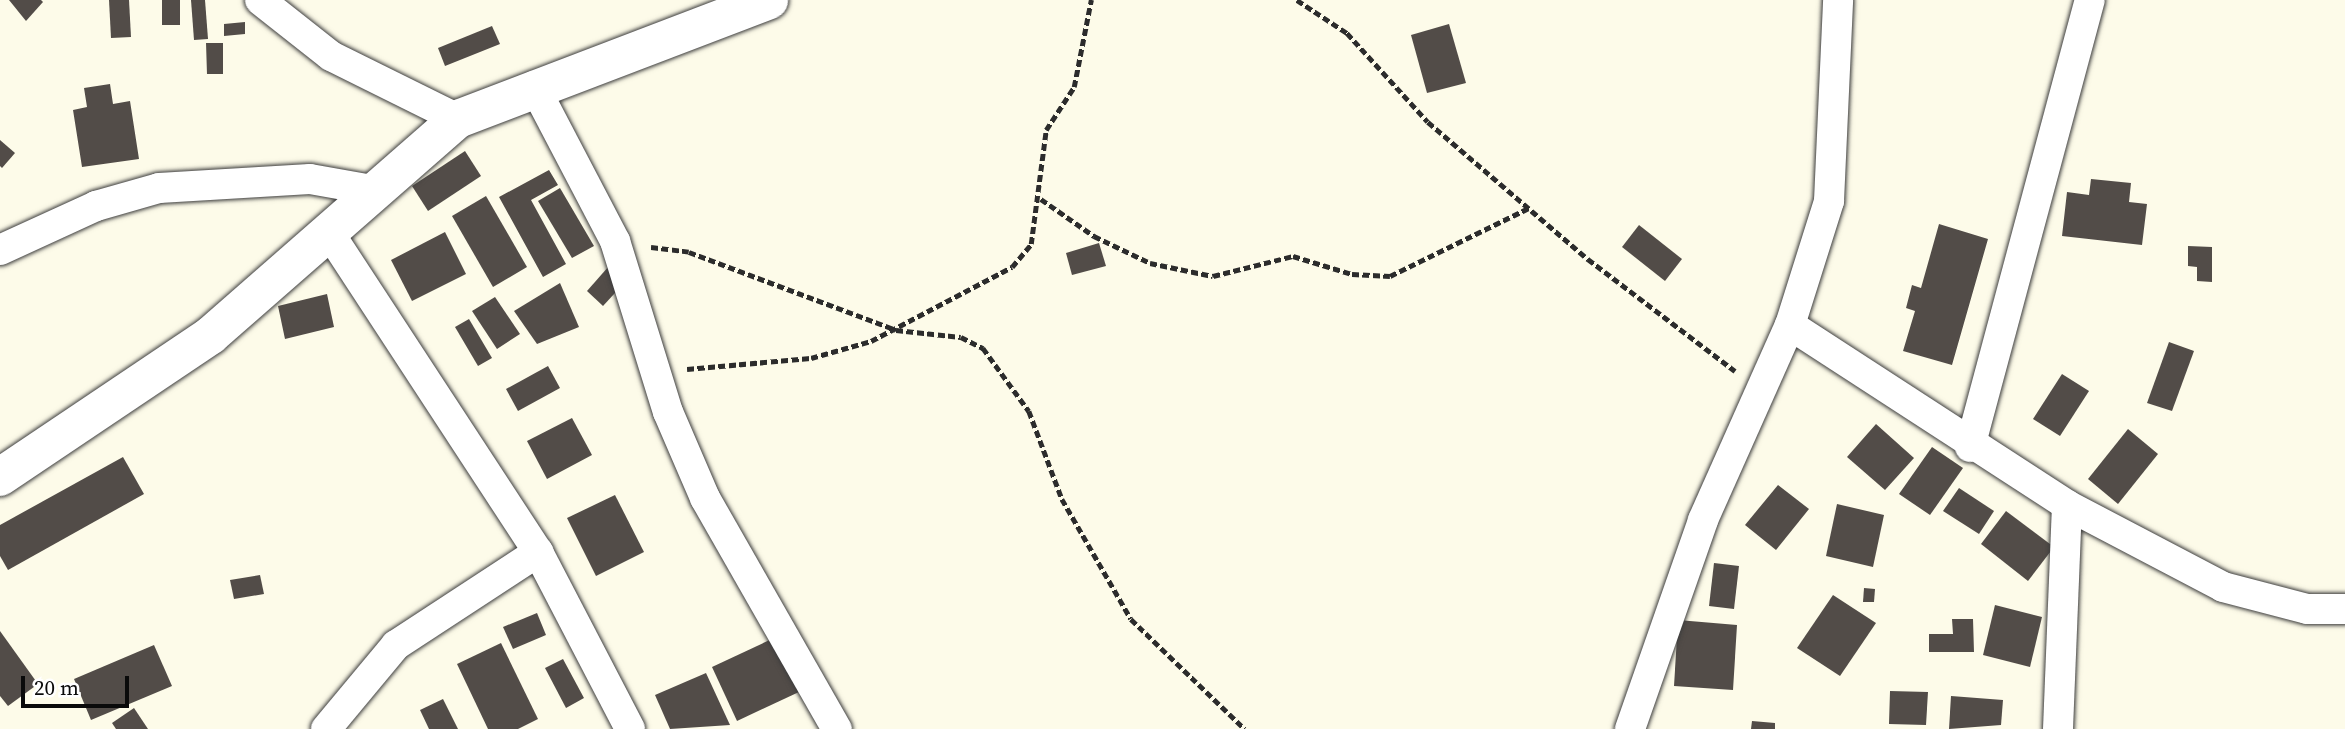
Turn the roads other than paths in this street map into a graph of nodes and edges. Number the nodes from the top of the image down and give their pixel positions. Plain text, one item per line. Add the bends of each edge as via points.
1 (260, 0) edge
2 (769, 0) edge
3 (1838, 0) edge
4 (2090, 0) edge
5 (534, 86) junction
6 (458, 119) junction
7 (372, 190) junction
8 (328, 231) junction
9 (0, 250) edge
10 (1790, 325) junction
11 (1970, 447) junction
12 (0, 477) edge
13 (2067, 505) junction
14 (538, 552) junction
15 (2345, 609) edge
16 (326, 729) edge
17 (629, 729) edge
18 (837, 729) edge
19 (1630, 729) edge
20 (2058, 729) edge

1 - 6 street via 331,56
2 - 5 street
3 - 10 street via 1829,201
4 - 11 street
5 - 6 street
5 - 18 street via 615,241 655,371 705,498
6 - 7 street
7 - 8 street
7 - 9 street via 310,178 159,188 96,206
8 - 12 street via 211,335
8 - 14 street
10 - 11 street
10 - 19 street via 1703,520
11 - 13 street
13 - 15 street via 2223,587 2307,609
13 - 20 street
14 - 16 street via 396,645
14 - 17 street

